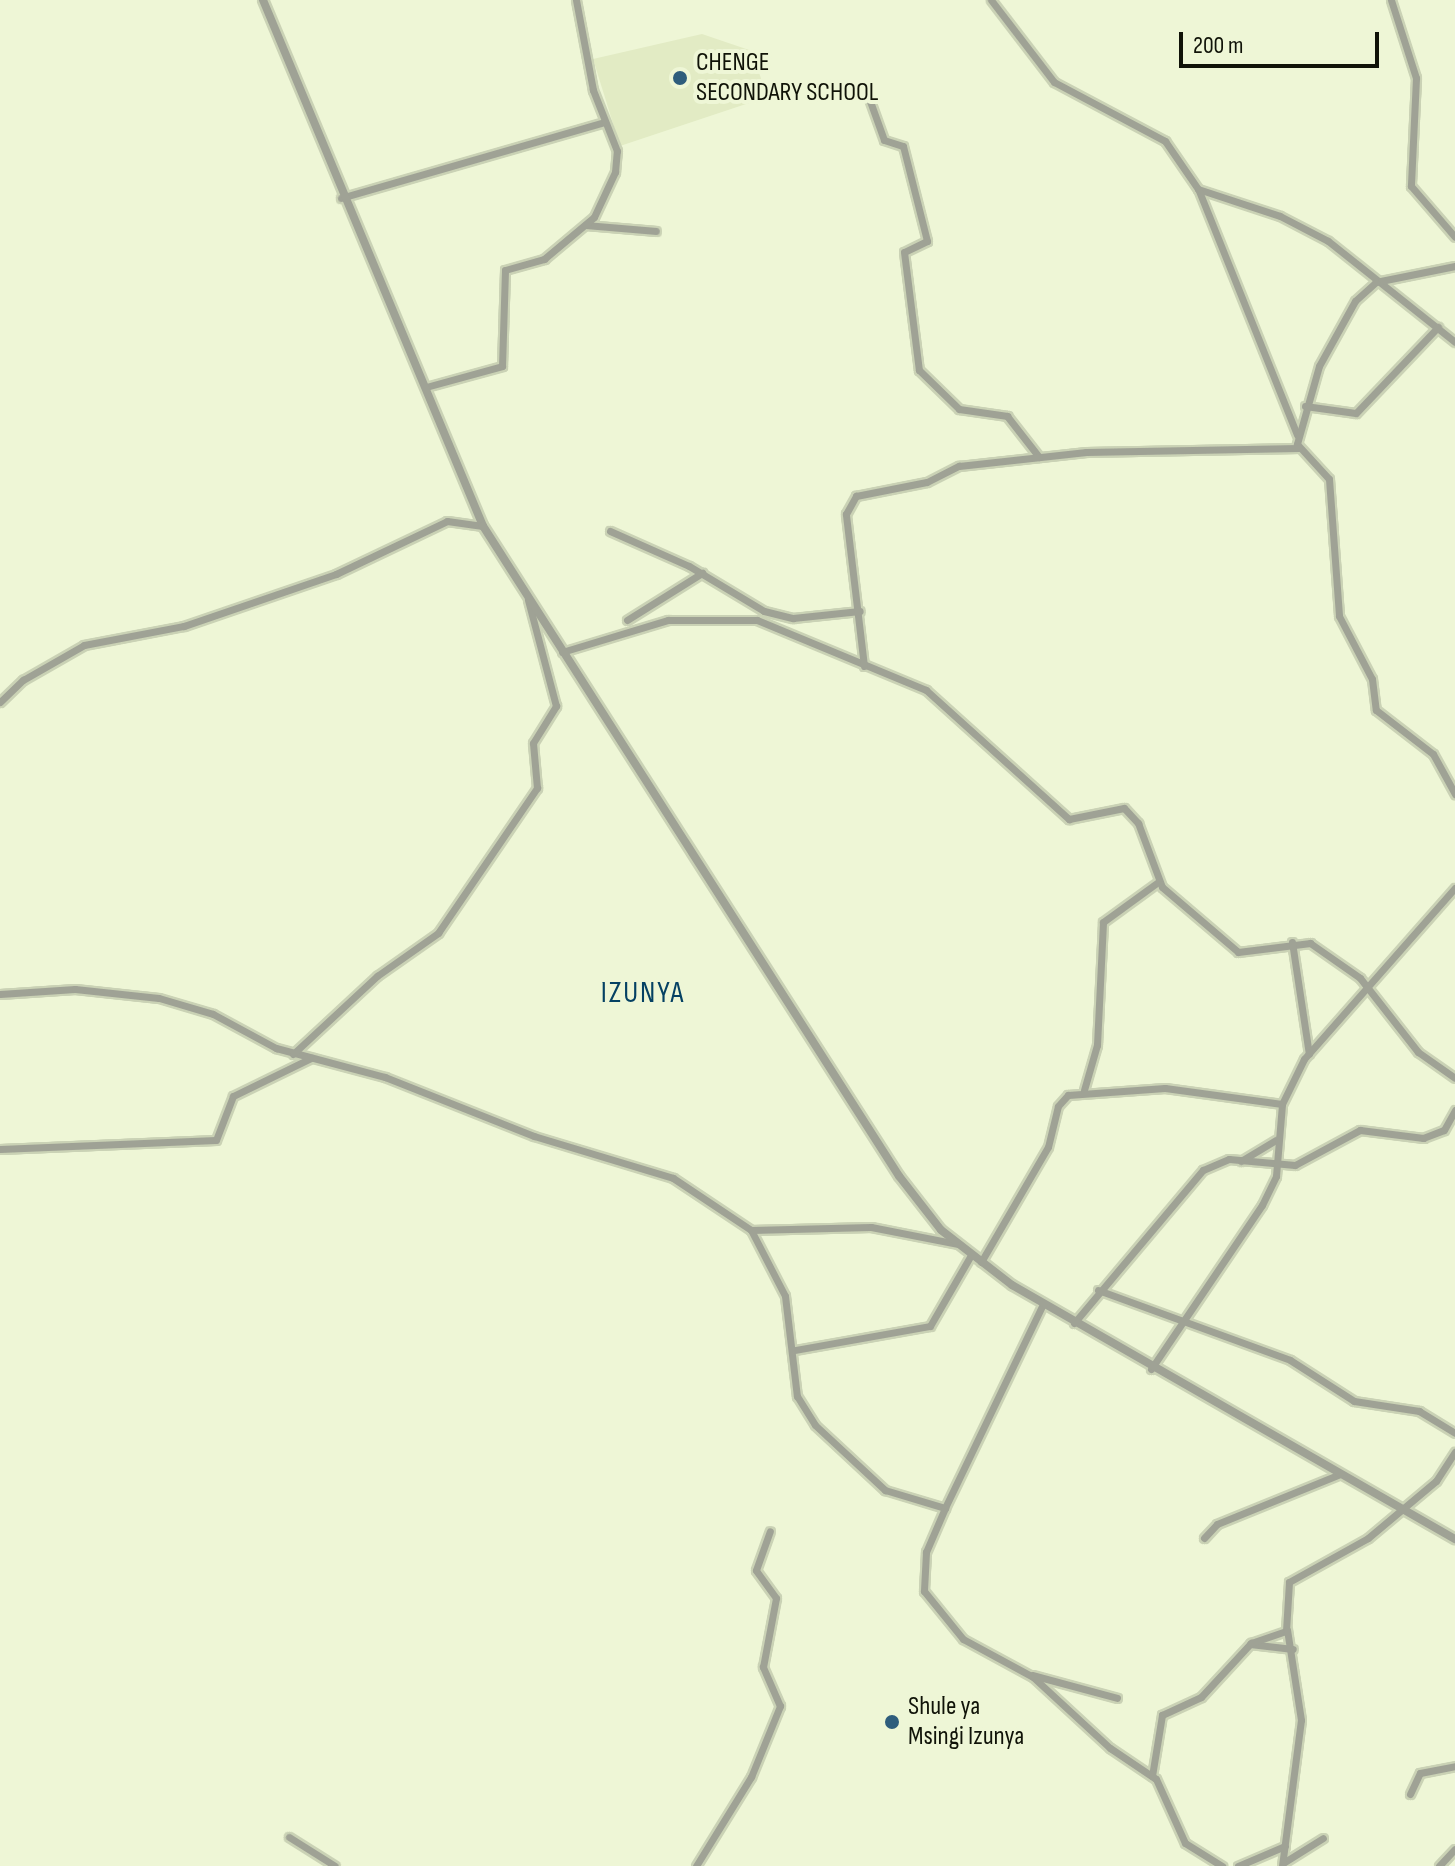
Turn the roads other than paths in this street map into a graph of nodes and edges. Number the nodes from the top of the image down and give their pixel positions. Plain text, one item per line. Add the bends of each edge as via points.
1 (263, 0) edge
2 (576, 0) edge
3 (991, 0) edge
4 (1391, 0) edge
5 (866, 90) dead end
6 (604, 122) junction
7 (1198, 189) junction
8 (341, 198) junction
9 (584, 225) junction
10 (656, 231) dead end
11 (1455, 237) edge
12 (1455, 266) edge
13 (1376, 282) junction
14 (1438, 327) junction
15 (1455, 342) edge
16 (426, 387) junction
17 (1305, 406) junction
18 (1297, 438) junction
19 (1299, 448) junction
20 (1039, 457) junction
21 (483, 526) junction
22 (610, 531) dead end
23 (702, 573) junction
24 (526, 592) junction
25 (860, 611) junction
26 (627, 620) dead end
27 (562, 652) junction
28 (864, 666) junction
29 (0, 702) edge
30 (1455, 794) edge
31 (1158, 882) junction
32 (1455, 888) edge
33 (1292, 942) junction
34 (1372, 990) junction
35 (0, 994) edge
36 (293, 1054) junction
37 (1309, 1054) junction
38 (311, 1058) junction
39 (1455, 1078) edge
40 (1084, 1090) junction
41 (1282, 1104) junction
42 (1455, 1110) edge
43 (1276, 1140) junction
44 (0, 1149) edge
45 (1241, 1161) junction
46 (1277, 1168) junction
47 (751, 1230) junction
48 (958, 1244) junction
49 (971, 1255) junction
50 (981, 1262) junction
51 (1098, 1290) junction
52 (1043, 1304) junction
53 (1183, 1320) junction
54 (1074, 1323) junction
55 (795, 1350) junction
56 (1151, 1369) junction
57 (1455, 1433) edge
58 (1455, 1452) edge
59 (1340, 1474) junction
60 (945, 1508) junction
61 (1400, 1508) junction
62 (770, 1531) dead end
63 (1204, 1538) dead end
64 (1455, 1539) edge
65 (1287, 1630) junction
66 (1250, 1644) junction
67 (1293, 1649) junction
68 (1030, 1675) junction
69 (1117, 1698) dead end
70 (1455, 1766) edge
71 (1152, 1776) junction
72 (1410, 1794) dead end
73 (289, 1837) dead end
74 (1323, 1838) dead end
75 (1285, 1846) junction
76 (1455, 1849) edge
77 (1208, 1863) edge
78 (1282, 1865) edge
79 (335, 1866) edge
80 (696, 1866) edge
81 (1222, 1866) edge
82 (1238, 1866) edge
83 (1439, 1866) edge

1 - 8 street
2 - 6 street
3 - 7 street via 1054,82 1165,141
4 - 11 street via 1416,78 1411,186
5 - 20 street via 884,140 903,146 927,241 904,252 919,370 959,409 1007,416
6 - 8 street
6 - 9 street via 618,164 602,207
7 - 13 street via 1280,216 1336,246
7 - 18 street
8 - 16 street
9 - 10 street
9 - 16 street via 544,259 505,270 502,366
12 - 13 street
13 - 14 street
13 - 17 street via 1355,301
14 - 15 street
14 - 17 street via 1356,413
16 - 21 street
17 - 18 street
18 - 19 street
19 - 20 street via 1276,453 1189,445
19 - 30 street via 1329,479 1339,616 1369,671 1378,713 1433,754
20 - 25 street via 959,466 851,498 846,514
21 - 24 street
21 - 29 street via 447,521 336,574 184,626 84,645 23,680
22 - 23 street
23 - 25 street via 739,601 776,614
23 - 26 street
24 - 27 street
24 - 36 street via 556,706 533,743 537,788 438,933 377,976
25 - 28 street
27 - 28 street via 628,627 727,617 780,625
27 - 48 street via 899,1176
28 - 31 street via 942,700 1069,819 1124,808 1138,823
31 - 33 street via 1242,954
31 - 40 street via 1103,922 1097,1045
32 - 34 street
33 - 34 street via 1310,943
33 - 37 street
34 - 37 street
34 - 39 street via 1418,1052
35 - 36 street via 75,989 159,998 213,1014
36 - 38 street
37 - 41 street
38 - 44 street via 233,1096 216,1140
38 - 47 street via 385,1077 549,1142 673,1178
40 - 41 street via 1165,1088
40 - 50 street via 1058,1106 1048,1147
41 - 43 street
42 - 46 street via 1434,1135 1360,1130
43 - 45 street
43 - 46 street
45 - 46 street
45 - 51 street via 1226,1160 1195,1176 1164,1222
46 - 53 street via 1262,1205
47 - 48 street via 871,1227
47 - 55 street via 785,1296
48 - 49 street
49 - 50 street
49 - 55 street via 930,1326
50 - 52 street
51 - 53 street
51 - 54 street
52 - 54 street
52 - 60 street
53 - 56 street
53 - 57 street via 1290,1360 1354,1401 1419,1411
54 - 56 street
55 - 60 street via 797,1396 815,1425 885,1490
56 - 59 street
58 - 61 street via 1436,1481
59 - 61 street
59 - 63 street via 1217,1524
60 - 68 street via 926,1552 924,1591 963,1639
61 - 64 street
61 - 65 street via 1368,1538 1289,1582
62 - 80 street via 756,1570 776,1598 763,1667 780,1706 751,1777
65 - 66 street
65 - 67 street
66 - 67 street
66 - 71 street via 1201,1697 1162,1715
67 - 75 street via 1301,1720
68 - 69 street
68 - 71 street
70 - 72 street via 1420,1773
71 - 77 street via 1185,1843
73 - 79 street
74 - 78 street
75 - 78 street
75 - 82 street
76 - 83 street
77 - 81 street

